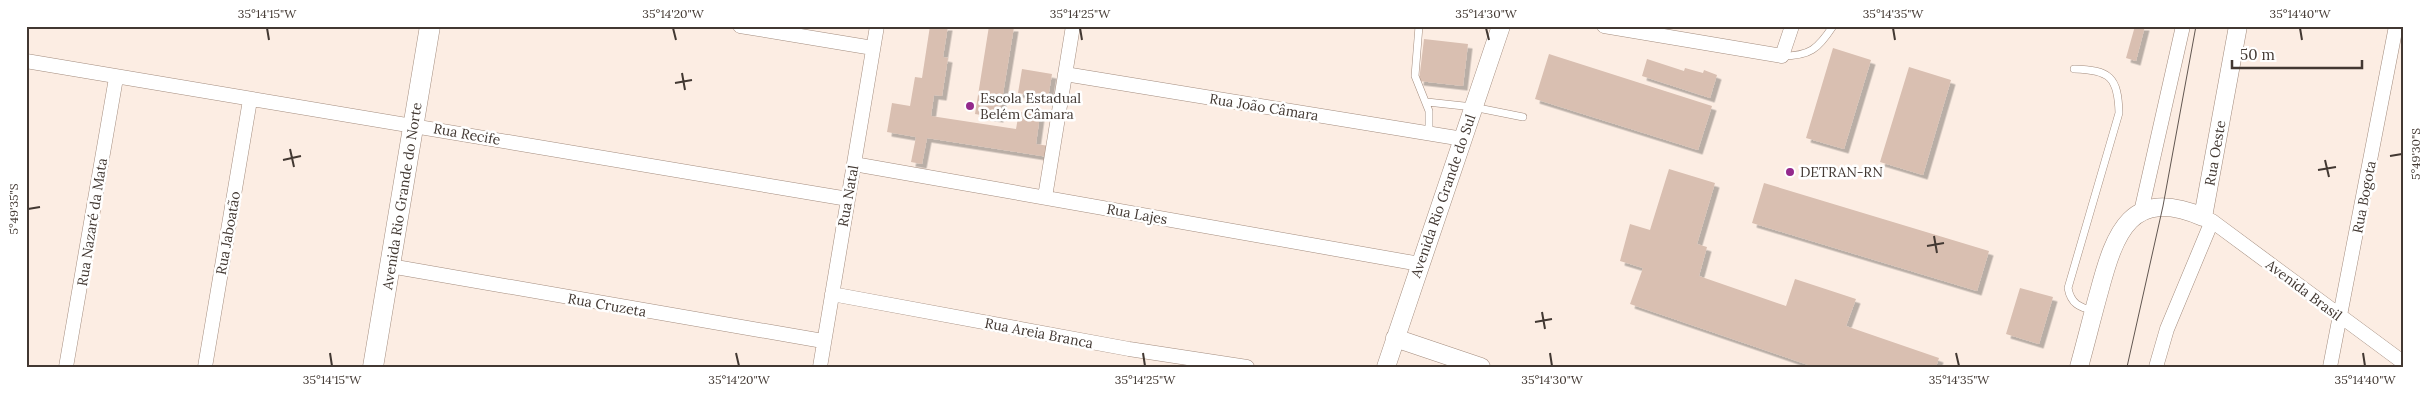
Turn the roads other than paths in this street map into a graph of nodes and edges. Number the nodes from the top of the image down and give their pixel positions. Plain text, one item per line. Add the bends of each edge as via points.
1 (430, 26) edge
2 (740, 26) edge
3 (877, 26) edge
4 (1073, 26) edge
5 (1419, 26) edge
6 (1501, 26) edge
7 (1604, 26) edge
8 (1792, 26) edge
9 (1833, 26) edge
10 (2183, 26) edge
11 (2238, 26) edge
12 (2396, 26) edge
13 (1655, 30) edge
14 (873, 48) junction
15 (1782, 56) junction
16 (26, 61) edge
17 (2074, 69) dead end
18 (1065, 74) junction
19 (116, 78) junction
20 (250, 100) junction
21 (1427, 102) junction
22 (1474, 106) junction
23 (1523, 116) dead end
24 (414, 124) junction
25 (1429, 133) junction
26 (1463, 139) junction
27 (854, 164) junction
28 (1045, 197) junction
29 (848, 199) junction
30 (2141, 212) junction
31 (2208, 219) junction
32 (1420, 264) junction
33 (390, 266) junction
34 (832, 294) junction
35 (2094, 311) junction
36 (2341, 318) junction
37 (1395, 338) junction
38 (823, 341) junction
39 (2404, 363) edge
40 (66, 367) edge
41 (205, 367) edge
42 (373, 367) edge
43 (820, 367) edge
44 (1247, 367) edge
45 (1386, 367) edge
46 (1481, 367) edge
47 (2079, 367) edge
48 (2156, 367) edge
49 (2330, 367) edge

1 - 24 main road, Avenida Rio Grande do Norte
2 - 14 street
3 - 14 street, Rua Natal
4 - 18 street
5 - 21 lane via 1415,76
6 - 22 street, Avenida Rio Grande do Sul
7 - 13 street
8 - 15 street
9 - 15 lane via 1825,39 1808,53
10 - 30 street
11 - 31 street, Rua Oeste
12 - 36 street, Rua Bogota
13 - 15 street
14 - 27 street, Rua Natal
16 - 19 street, Rua Recife
17 - 35 lane via 2108,74 2116,85 2119,98 2119,113 2068,288 2078,307
18 - 25 street, Rua João Câmara
18 - 28 street
19 - 20 street, Rua Recife
19 - 40 street, Rua Nazaré da Mata
20 - 24 street, Rua Recife
20 - 41 street, Rua Jaboatão
21 - 22 lane
21 - 25 lane
22 - 23 lane
22 - 26 street, Avenida Rio Grande do Sul
24 - 29 street, Rua Recife
24 - 33 main road, Avenida Rio Grande do Norte
25 - 26 street, Rua João Câmara
26 - 32 street, Avenida Rio Grande do Sul
27 - 28 street, Rua Lajes
27 - 29 street, Rua Natal
28 - 32 street, Rua Lajes
29 - 34 street, Rua Natal
30 - 31 street via 2163,206 2183,208
30 - 35 street via 2124,224 2115,241
31 - 36 street, Avenida Brasil
31 - 48 street, Rua Oeste
32 - 37 street, Avenida Rio Grande do Sul
33 - 38 street, Rua Cruzeta
33 - 42 main road, Avenida Rio Grande do Norte
34 - 38 street, Rua Natal
34 - 44 street, Rua Areia Branca via 1129,349
35 - 47 street
36 - 39 street, Avenida Brasil
36 - 49 street, Rua Bogota
37 - 45 street, Avenida Rio Grande do Sul
37 - 46 street
38 - 43 street, Rua Natal

